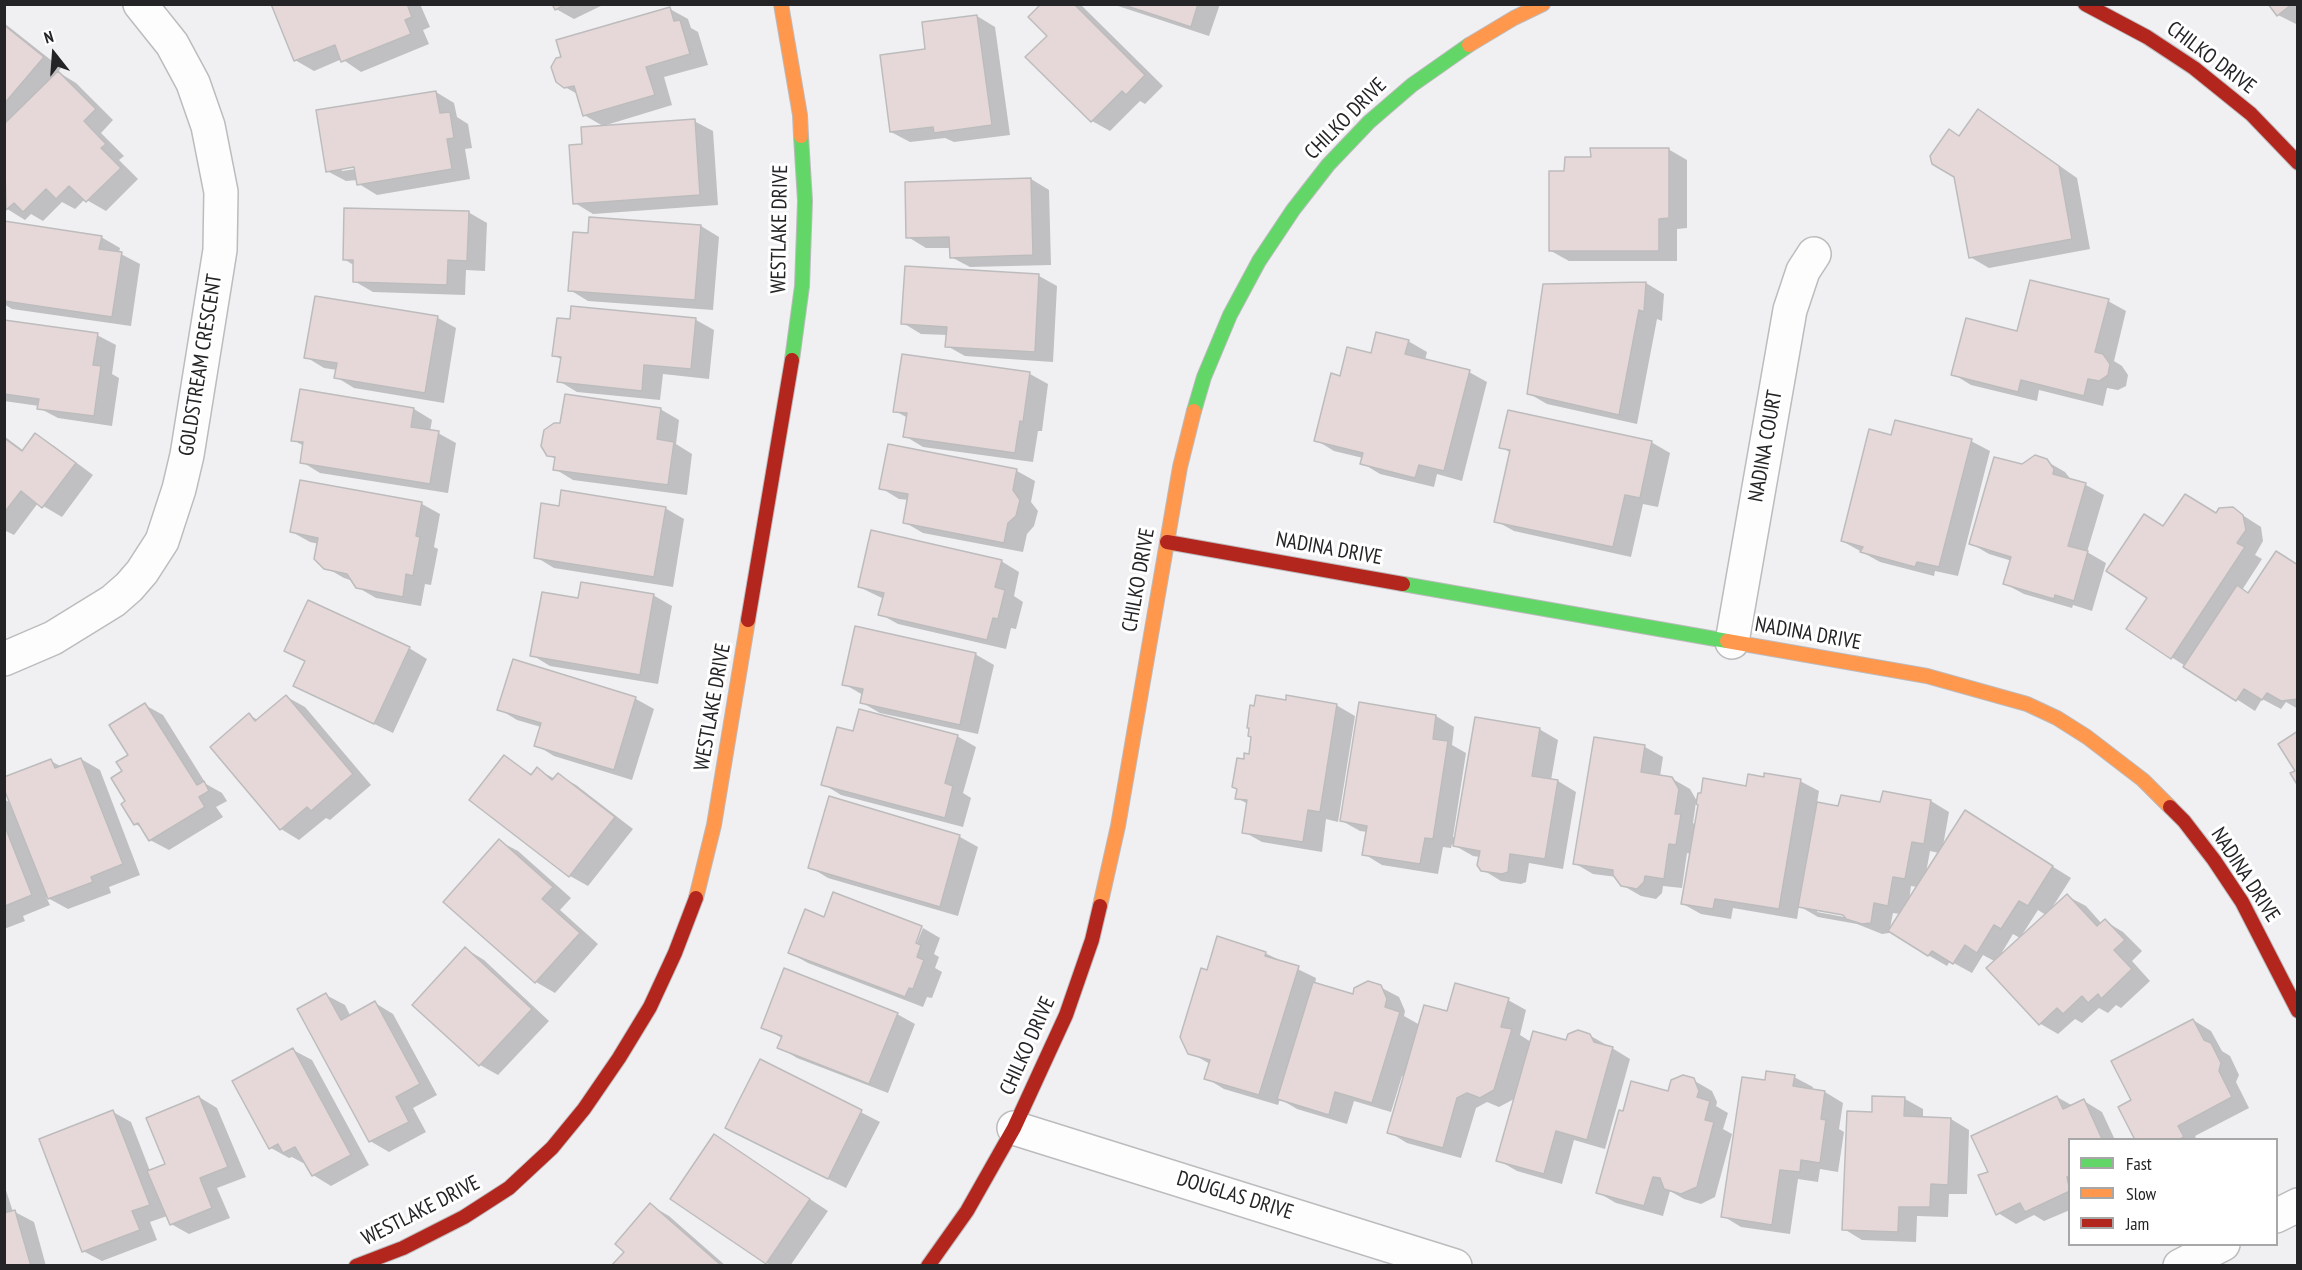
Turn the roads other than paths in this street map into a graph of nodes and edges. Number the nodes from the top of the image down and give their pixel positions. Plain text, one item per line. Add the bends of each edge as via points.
1 (140, 4) edge
2 (781, 4) edge
3 (1543, 4) edge
4 (2085, 4) edge
5 (2298, 164) edge
6 (1814, 254) dead end
7 (1167, 542) junction
8 (1732, 642) junction
9 (4, 659) edge
10 (2298, 1011) edge
11 (1014, 1128) junction
12 (2298, 1205) edge
13 (2278, 1215) edge
14 (2221, 1246) edge
15 (356, 1266) edge
16 (928, 1266) edge
17 (1455, 1266) edge
18 (2180, 1266) edge

1 - 9 street, GOLDSTREAM CRESCENT via 172,44 193,82 208,126 221,192 220,250 187,455 162,541 129,587 53,639
2 - 15 street, WESTLAKE DRIVE via 800,115 805,201 802,286 714,825 699,889 650,1007 596,1092 552,1148 509,1188 464,1217 403,1248
3 - 7 street, CHILKO DRIVE via 1474,40 1405,90 1347,144 1287,217 1244,288 1210,360 1189,427
4 - 5 street, CHILKO DRIVE via 2194,68 2251,114
6 - 8 street, NADINA COURT via 1803,271 1790,310
7 - 8 street, NADINA DRIVE
7 - 11 street, CHILKO DRIVE via 1103,900 1065,1015
8 - 10 street, NADINA DRIVE via 1973,687 2027,704 2087,737 2143,780 2201,842 2242,902
11 - 16 street, CHILKO DRIVE via 967,1211
11 - 17 street, DOUGLAS DRIVE
12 - 13 street
14 - 18 street

